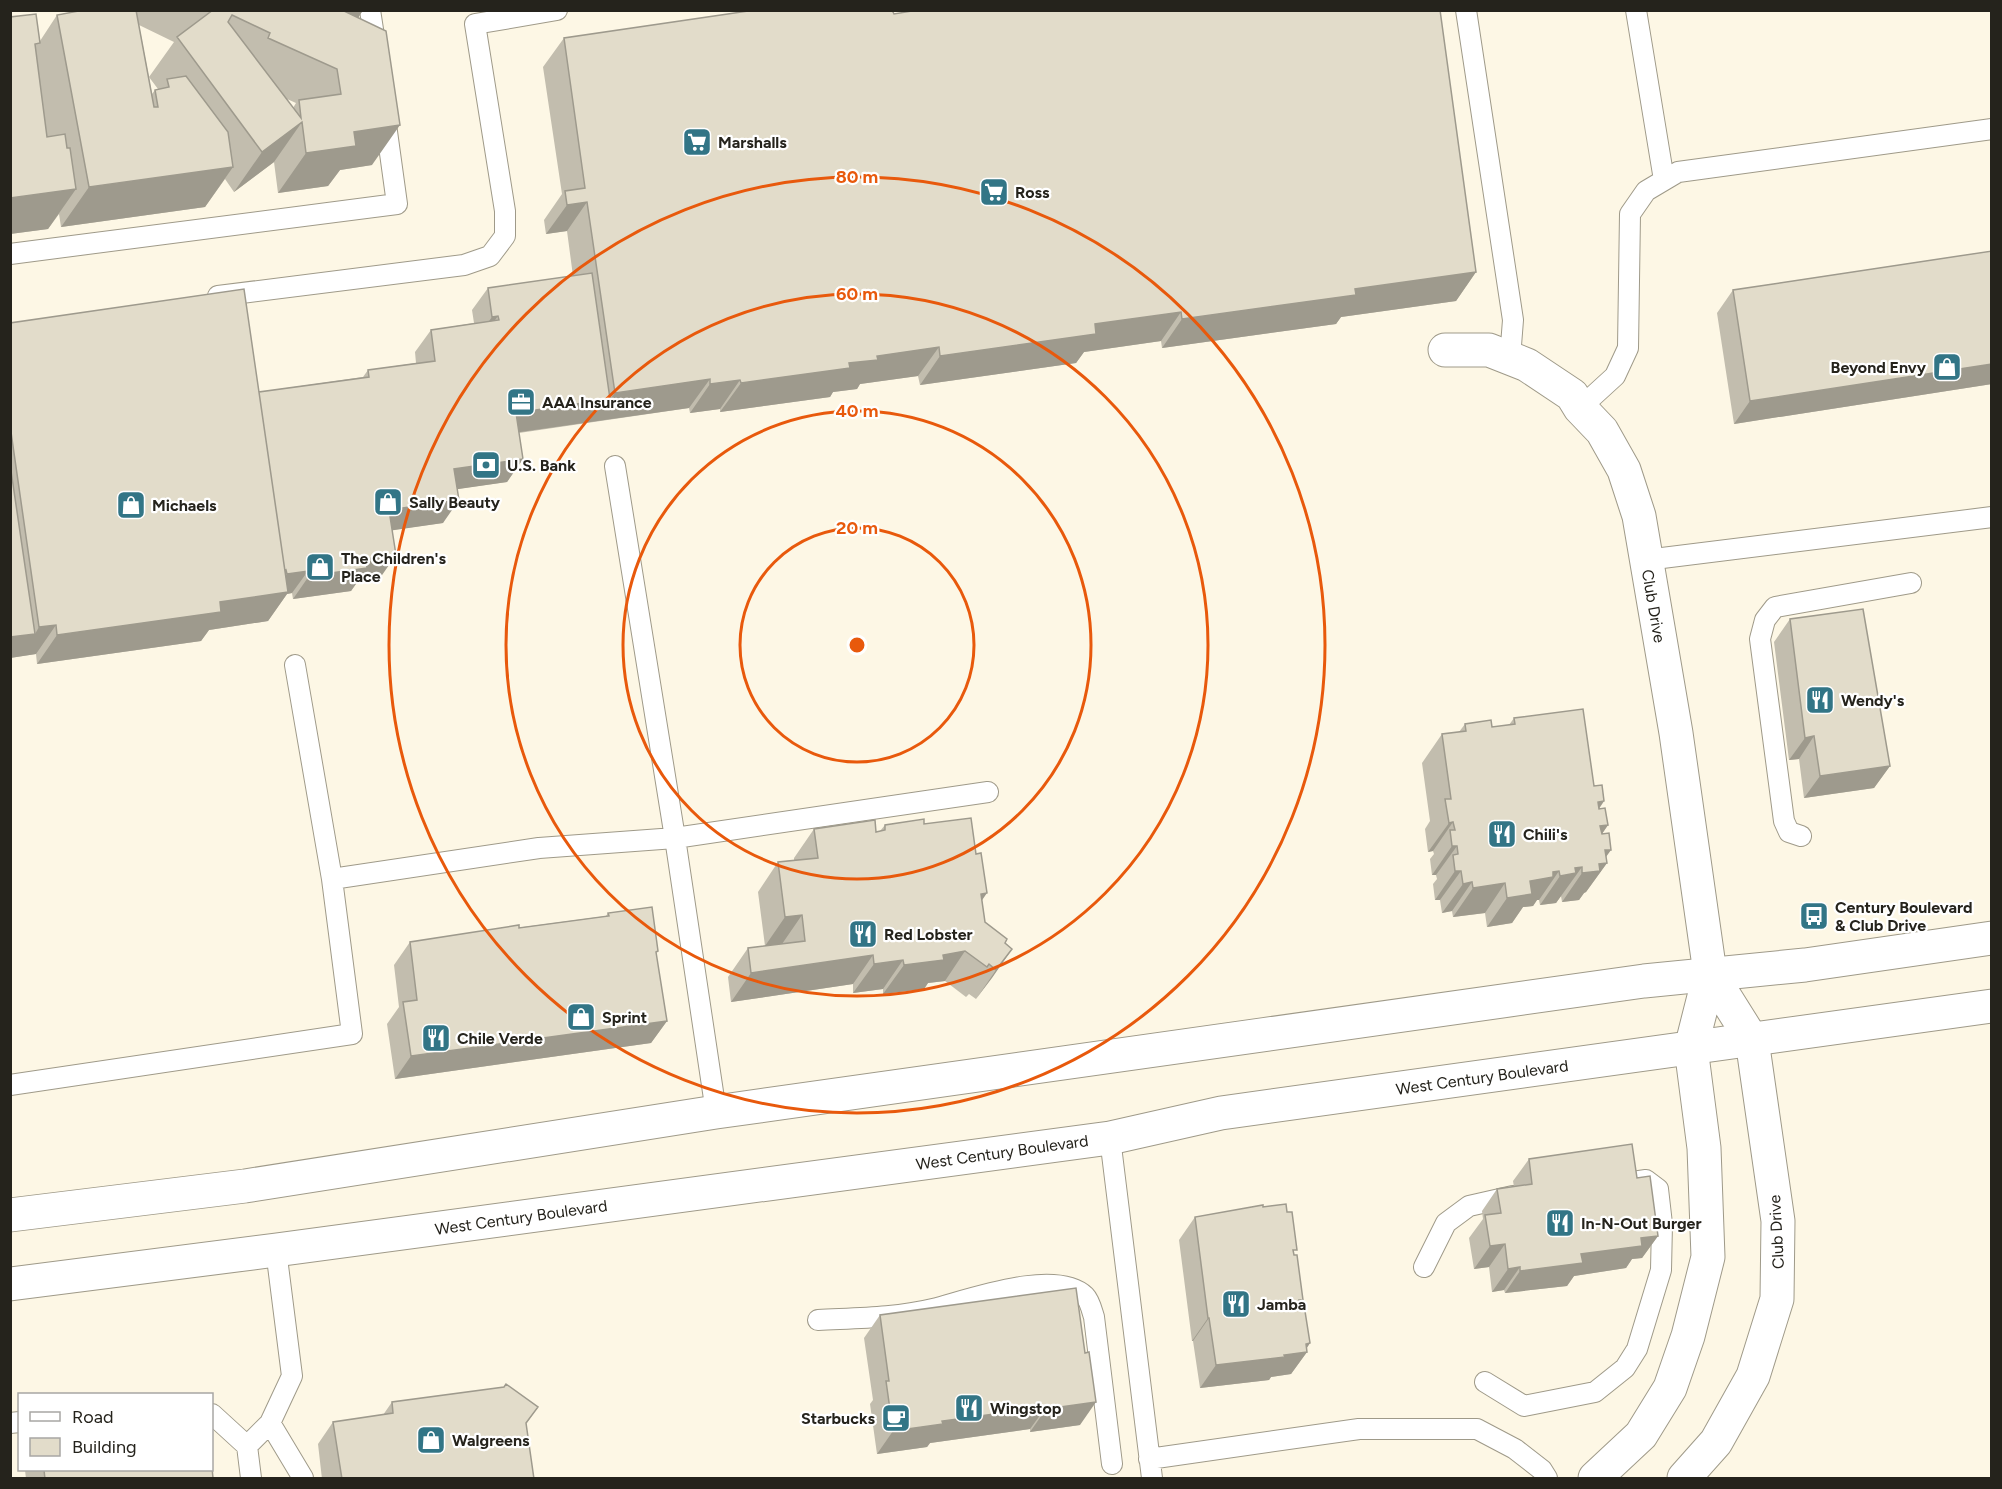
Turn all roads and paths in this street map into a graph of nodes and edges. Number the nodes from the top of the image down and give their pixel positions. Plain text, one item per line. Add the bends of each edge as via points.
1 (370, 10) edge
2 (556, 10) edge
3 (1466, 10) edge
4 (1636, 10) edge
5 (378, 67) edge
6 (383, 101) edge
7 (1992, 129) edge
8 (1664, 180) junction
9 (10, 254) edge
10 (202, 298) edge
11 (1445, 350) dead end
12 (1510, 358) junction
13 (1580, 408) junction
14 (615, 466) dead end
15 (1992, 517) edge
16 (1646, 560) junction
17 (1911, 583) dead end
18 (295, 665) dead end
19 (988, 792) dead end
20 (1801, 836) dead end
21 (675, 838) junction
22 (332, 879) junction
23 (1992, 938) edge
24 (1710, 973) junction
25 (1992, 1006) edge
26 (1752, 1040) junction
27 (1691, 1048) junction
28 (10, 1085) edge
29 (716, 1112) junction
30 (1110, 1138) junction
31 (1607, 1185) edge
32 (1526, 1195) edge
33 (10, 1215) edge
34 (276, 1250) junction
35 (1424, 1267) dead end
36 (10, 1284) edge
37 (818, 1320) dead end
38 (1485, 1382) dead end
39 (213, 1415) edge
40 (270, 1423) junction
41 (247, 1446) junction
42 (1112, 1464) dead end
43 (1151, 1469) edge
44 (251, 1479) edge
45 (303, 1479) edge
46 (1547, 1479) edge
47 (1595, 1479) edge
48 (1684, 1479) edge

1 - 5 lane
2 - 10 lane via 475,24 505,211 505,236 490,256 464,265
3 - 12 lane via 1512,320
4 - 8 lane
6 - 9 lane via 397,204
7 - 8 lane via 1678,172
8 - 13 lane via 1646,191 1630,214 1628,348 1615,376
11 - 12 main road, Club Drive via 1489,350
12 - 13 main road, Club Drive via 1527,364 1572,395
13 - 16 main road, Club Drive via 1602,431 1624,470 1639,516
14 - 21 lane
15 - 16 lane
16 - 24 main road, Club Drive via 1677,733
17 - 20 lane via 1775,607 1765,620 1760,639 1785,821 1789,832
18 - 22 lane
19 - 21 lane
21 - 22 lane via 538,848
21 - 29 lane
22 - 28 lane via 352,1034
23 - 24 main road via 1805,965
24 - 26 main road, Club Drive
24 - 27 main road, Club Drive
24 - 29 main road
25 - 26 main road, West Century Boulevard
26 - 27 main road, West Century Boulevard
26 - 48 main road, Club Drive via 1778,1221 1777,1299 1753,1376 1716,1442
27 - 30 main road, West Century Boulevard via 1221,1113
27 - 47 main road, Club Drive via 1704,1148 1708,1257 1670,1388 1641,1435
29 - 33 main road via 245,1186
30 - 34 main road, West Century Boulevard
30 - 43 lane
31 - 38 lane via 1647,1180 1658,1189 1661,1270 1637,1349 1625,1368 1596,1392 1524,1406
32 - 35 lane via 1469,1206 1446,1223
34 - 36 main road, West Century Boulevard
34 - 40 lane via 292,1376
37 - 42 lane via 932,1309 1030,1285 1077,1290 1087,1298 1094,1317
39 - 41 lane
40 - 41 lane
40 - 45 lane
41 - 44 lane
43 - 46 lane via 1359,1429 1477,1429 1515,1449 1542,1470

